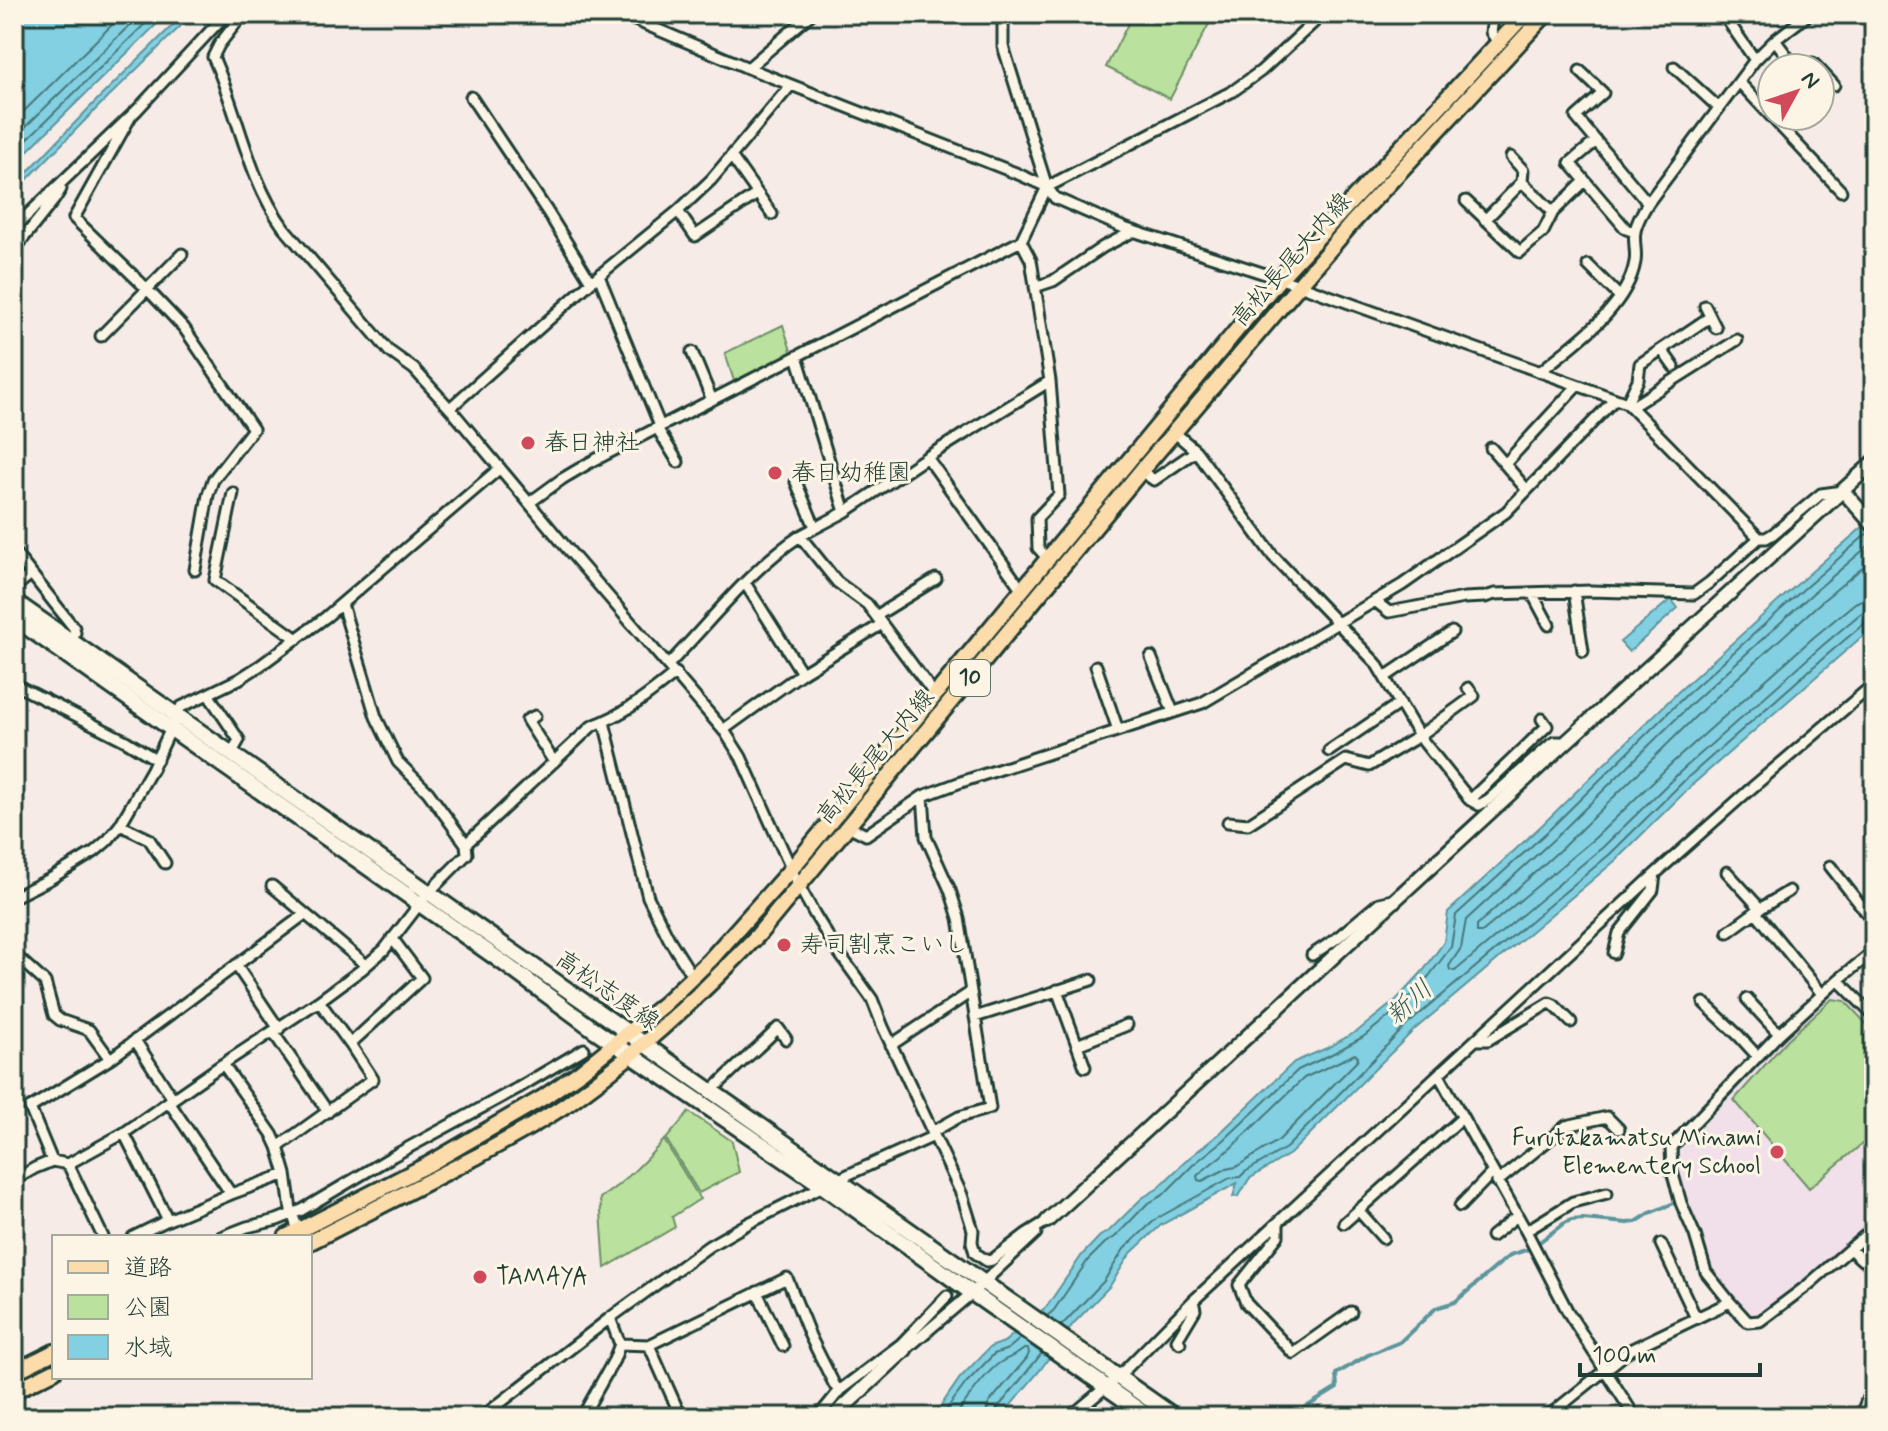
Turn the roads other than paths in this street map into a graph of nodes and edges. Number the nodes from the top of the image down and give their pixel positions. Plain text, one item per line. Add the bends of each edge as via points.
1 (226, 14) edge
2 (243, 14) edge
3 (621, 14) edge
4 (811, 14) edge
5 (1003, 14) edge
6 (1323, 14) edge
7 (1494, 14) edge
8 (1525, 14) edge
9 (1546, 14) edge
10 (1809, 14) edge
11 (1727, 16) edge
12 (1775, 40) junction
13 (1498, 43) junction
14 (1784, 52) edge
15 (1755, 60) junction
16 (1674, 67) dead end
17 (748, 68) junction
18 (1580, 71) dead end
19 (1739, 82) junction
20 (791, 85) junction
21 (471, 97) dead end
22 (1719, 108) junction
23 (131, 116) junction
24 (1596, 141) junction
25 (731, 156) junction
26 (1511, 157) dead end
27 (67, 178) junction
28 (1585, 181) junction
29 (1522, 182) junction
30 (1047, 187) junction
31 (1841, 191) dead end
32 (757, 194) junction
33 (1466, 201) dead end
34 (1648, 203) junction
35 (678, 211) junction
36 (1553, 212) junction
37 (772, 214) dead end
38 (1485, 220) junction
39 (14, 228) edge
40 (1134, 231) junction
41 (1635, 232) junction
42 (1021, 241) junction
43 (14, 250) edge
44 (182, 254) dead end
45 (1588, 265) dead end
46 (595, 279) junction
47 (1279, 279) junction
48 (1299, 285) junction
49 (1035, 287) junction
50 (147, 289) junction
51 (1620, 297) junction
52 (1705, 306) dead end
53 (1710, 317) junction
54 (1716, 328) dead end
55 (101, 336) dead end
56 (1737, 340) dead end
57 (1662, 350) junction
58 (692, 352) dead end
59 (797, 356) junction
60 (1674, 367) dead end
61 (1540, 372) junction
62 (1050, 381) junction
63 (1577, 386) junction
64 (1615, 399) junction
65 (712, 400) junction
66 (1629, 405) junction
67 (450, 408) junction
68 (659, 427) junction
69 (1174, 432) junction
70 (1491, 448) dead end
71 (1196, 451) junction
72 (927, 457) junction
73 (678, 462) dead end
74 (1874, 462) edge
75 (1505, 464) junction
76 (500, 468) junction
77 (1141, 471) junction
78 (796, 482) dead end
79 (1527, 490) junction
80 (1844, 492) junction
81 (233, 493) dead end
82 (529, 503) junction
83 (845, 512) junction
84 (1874, 526) edge
85 (815, 527) junction
86 (800, 536) junction
87 (1759, 538) junction
88 (14, 552) edge
89 (1048, 559) junction
90 (195, 570) dead end
91 (31, 574) junction
92 (936, 579) dead end
93 (745, 583) junction
94 (14, 588) edge
95 (1022, 590) junction
96 (1574, 591) junction
97 (1532, 593) junction
98 (14, 601) edge
99 (1375, 601) junction
100 (342, 604) junction
101 (14, 618) edge
102 (879, 620) junction
103 (1338, 622) junction
104 (1549, 625) dead end
105 (1452, 632) dead end
106 (297, 639) junction
107 (1421, 639) dead end
108 (69, 641) junction
109 (1427, 649) junction
110 (1583, 651) dead end
111 (1151, 657) dead end
112 (668, 665) junction
113 (1096, 666) dead end
114 (676, 673) junction
115 (802, 673) junction
116 (1385, 677) junction
117 (14, 684) edge
118 (1874, 684) edge
119 (1468, 688) dead end
120 (208, 694) junction
121 (935, 695) junction
122 (1400, 703) junction
123 (1173, 712) junction
124 (535, 716) dead end
125 (1542, 719) dead end
126 (604, 722) junction
127 (174, 723) junction
128 (723, 730) junction
129 (1118, 730) junction
130 (1419, 736) junction
131 (1563, 745) junction
132 (1329, 751) dead end
133 (231, 754) junction
134 (157, 760) junction
135 (554, 762) junction
136 (923, 796) junction
137 (1470, 800) junction
138 (1228, 822) dead end
139 (120, 825) junction
140 (848, 826) junction
141 (466, 844) junction
142 (165, 863) dead end
143 (1830, 866) dead end
144 (792, 868) junction
145 (1727, 872) dead end
146 (1655, 874) junction
147 (272, 886) dead end
148 (799, 886) junction
149 (1789, 891) dead end
150 (14, 897) edge
151 (423, 898) junction
152 (1396, 899) junction
153 (1758, 910) junction
154 (305, 914) junction
155 (1874, 922) edge
156 (1728, 932) dead end
157 (392, 938) junction
158 (1874, 951) edge
159 (1614, 953) dead end
160 (14, 954) edge
161 (1312, 955) dead end
162 (236, 965) junction
163 (366, 965) junction
164 (693, 977) junction
165 (1091, 980) dead end
166 (1838, 980) junction
167 (1057, 990) junction
168 (971, 992) junction
169 (1822, 994) junction
170 (1747, 999) dead end
171 (319, 1001) junction
172 (1704, 1003) dead end
173 (1874, 1016) edge
174 (975, 1017) junction
175 (1571, 1022) dead end
176 (1127, 1025) dead end
177 (276, 1030) junction
178 (629, 1033) junction
179 (1779, 1034) junction
180 (786, 1039) dead end
181 (135, 1040) junction
182 (1477, 1040) junction
183 (350, 1044) junction
184 (615, 1044) junction
185 (645, 1044) junction
186 (891, 1045) junction
187 (1077, 1045) junction
188 (584, 1049) dead end
189 (631, 1055) junction
190 (1758, 1057) junction
191 (110, 1059) junction
192 (223, 1064) junction
193 (1085, 1067) dead end
194 (1439, 1075) junction
195 (712, 1091) junction
196 (171, 1100) junction
197 (328, 1112) junction
198 (1462, 1118) junction
199 (1619, 1129) dead end
200 (124, 1133) junction
201 (933, 1134) junction
202 (278, 1147) junction
203 (52, 1161) junction
204 (68, 1164) junction
205 (286, 1174) junction
206 (1495, 1178) junction
207 (14, 1180) edge
208 (830, 1183) junction
209 (1607, 1193) dead end
210 (231, 1194) junction
211 (1460, 1206) dead end
212 (1358, 1210) junction
213 (292, 1214) junction
214 (1517, 1216) junction
215 (168, 1220) junction
216 (1047, 1221) junction
217 (1278, 1223) junction
218 (1344, 1223) dead end
219 (1874, 1228) edge
220 (1526, 1231) junction
221 (102, 1235) edge
222 (137, 1235) edge
223 (226, 1235) edge
224 (295, 1235) edge
225 (1492, 1236) dead end
226 (1383, 1238) dead end
227 (312, 1241) edge
228 (1661, 1244) dead end
229 (1851, 1250) junction
230 (1874, 1261) edge
231 (986, 1283) junction
232 (757, 1292) junction
233 (973, 1294) junction
234 (947, 1296) tunnel mouth
235 (1193, 1301) junction
236 (1730, 1302) junction
237 (1351, 1312) dead end
238 (610, 1318) junction
239 (1696, 1318) junction
240 (1180, 1343) dead end
241 (620, 1344) junction
242 (649, 1345) junction
243 (783, 1346) dead end
244 (903, 1347) junction
245 (52, 1353) edge
246 (1604, 1369) junction
247 (14, 1372) edge
248 (52, 1372) edge
249 (1107, 1378) junction
250 (1874, 1383) edge
251 (840, 1390) junction
252 (14, 1391) edge
253 (482, 1417) edge
254 (582, 1417) edge
255 (681, 1417) edge
256 (818, 1417) edge
257 (833, 1417) edge
258 (1070, 1417) edge
259 (1149, 1417) edge
260 (1175, 1417) edge
261 (1547, 1417) edge
262 (1635, 1417) edge
263 (1860, 1417) edge

1 - 23 street
2 - 67 street via 213,57 271,209 389,351
3 - 17 street
4 - 17 street
5 - 30 street via 1003,46
6 - 30 street via 1233,91
7 - 13 street via 1491,32
8 - 13 main road, 高松長尾大内線 / 10
9 - 48 main road, 高松長尾大内線 / 10
10 - 12 street
11 - 15 street
12 - 14 street
12 - 15 street
13 - 47 main road, 高松長尾大内線 / 10
15 - 19 street
16 - 22 street
17 - 20 street
18 - 24 street via 1603,93 1576,117
19 - 22 street
19 - 31 street
20 - 25 street
20 - 30 street
21 - 46 street
22 - 34 street
23 - 27 street
23 - 50 street via 74,218
24 - 28 street via 1570,163
24 - 34 street
25 - 32 street
25 - 35 street
26 - 29 street via 1523,170
27 - 39 street
27 - 43 street
28 - 36 street
28 - 41 street via 1626,229
29 - 36 street
29 - 38 street
30 - 40 street via 1055,198
30 - 42 street
32 - 35 street via 695,236
32 - 37 street
33 - 38 street
34 - 41 street
35 - 46 street
36 - 38 street via 1543,232 1520,252
40 - 47 street
40 - 49 street
41 - 51 street via 1635,261
42 - 49 street via 1031,260
42 - 59 street
44 - 50 street
45 - 51 street
46 - 67 street
46 - 68 street
47 - 48 street
47 - 89 main road, 高松長尾大内線 / 10
48 - 61 street
48 - 69 main road, 高松長尾大内線 / 10
49 - 62 street
50 - 55 street
50 - 90 street via 184,328 253,429 213,480
51 - 61 street
52 - 53 street
53 - 54 street
53 - 57 street
56 - 66 street
57 - 60 street
57 - 66 street via 1640,364
58 - 65 street
59 - 65 street
59 - 83 street
61 - 63 street
62 - 72 street
62 - 89 street via 1059,495 1037,518 1038,548
63 - 64 street
63 - 75 street
64 - 66 street
64 - 79 street
65 - 68 street
66 - 87 street
67 - 76 street
68 - 73 street
68 - 82 street via 562,479
69 - 71 street
69 - 77 main road, 高松長尾大内線 / 10
70 - 75 street
71 - 77 street via 1154,480
71 - 103 street via 1273,556
72 - 83 street
72 - 95 street
74 - 80 street
75 - 79 street
76 - 82 street
76 - 100 street
77 - 140 main road, 高松長尾大内線 / 10
78 - 85 street
79 - 99 street via 1506,512
80 - 84 street
80 - 87 street via 1821,494 1773,534
80 - 131 street
81 - 106 street via 215,580
82 - 112 street
83 - 85 street
85 - 86 street
86 - 93 street
86 - 102 street via 837,582
87 - 96 street via 1694,594
88 - 91 street
89 - 95 main road, 高松長尾大内線 / 10
91 - 94 street
91 - 108 street via 74,628
92 - 102 street
93 - 112 street
93 - 115 street
95 - 121 main road, 高松長尾大内線 / 10
96 - 97 street
96 - 110 street
97 - 99 street via 1389,612
97 - 104 street
98 - 108 main road, 高松志度線
99 - 103 street
100 - 106 street
100 - 141 street via 376,717 398,762
101 - 127 main road, 高松志度線
102 - 115 street
102 - 121 street
103 - 116 street
103 - 123 street via 1202,703
105 - 109 street
106 - 120 street
107 - 109 street
108 - 127 main road, 高松志度線
109 - 116 street
111 - 123 street
112 - 114 street
113 - 129 street
114 - 126 street
114 - 128 street
115 - 128 street
116 - 122 street
117 - 134 street
118 - 146 street
119 - 130 street via 1474,696
120 - 127 street via 181,707
120 - 133 street via 239,740
121 - 144 main road, 高松長尾大内線 / 10
122 - 130 street
122 - 132 street
123 - 129 street
124 - 135 street via 527,720
125 - 137 street via 1547,726
126 - 135 street via 592,726
126 - 164 street via 648,897
127 - 133 main road, 高松志度線
127 - 134 street
127 - 151 main road, 高松志度線
128 - 144 street via 741,757
129 - 136 street
130 - 137 street
130 - 138 street via 1369,766 1346,760 1248,824
131 - 137 street via 1550,745 1488,800 1479,805
131 - 152 street
133 - 151 main road, 高松志度線
134 - 139 street
135 - 141 street
136 - 140 street via 866,835
136 - 168 street via 926,837 959,918
139 - 142 street via 149,839
139 - 150 street via 94,852
140 - 148 main road, 高松長尾大内線 / 10
141 - 151 street via 467,854
143 - 155 street
144 - 148 street
144 - 164 main road, 高松長尾大内線 / 10
145 - 153 street
146 - 159 street via 1653,890 1619,933
146 - 182 street
147 - 154 street
148 - 185 main road, 高松長尾大内線 / 10 via 724,971
148 - 186 street via 872,999
149 - 153 street
151 - 157 street
151 - 178 main road, 高松志度線
151 - 184 main road, 高松志度線
152 - 161 street via 1379,903
152 - 216 street
153 - 156 street
153 - 169 street
154 - 162 street
154 - 163 street
157 - 163 street
157 - 183 street via 422,978
158 - 166 street
160 - 191 street via 45,982 54,1015 89,1030
162 - 177 street
162 - 181 street
163 - 171 street
164 - 178 main road, 高松長尾大内線 / 10
165 - 167 street
166 - 169 street
166 - 173 street
167 - 174 street
167 - 187 street
168 - 174 street
168 - 186 street
169 - 179 street
170 - 179 street
171 - 177 street
171 - 183 street
172 - 190 street
174 - 201 street via 990,1108 959,1117
175 - 182 street via 1549,1003 1488,1040
176 - 187 street
177 - 192 street
177 - 197 street
178 - 184 main road, 高松長尾大内線 / 10
178 - 185 main road, 高松志度線
179 - 190 street
180 - 195 street via 778,1028
181 - 191 street
181 - 196 street
182 - 194 street
183 - 197 street via 373,1079
184 - 189 main road, 高松志度線
184 - 224 main road, 高松長尾大内線 / 10 via 514,1115
185 - 189 main road, 高松長尾大内線 / 10
185 - 195 main road, 高松志度線
186 - 201 street
187 - 193 street
188 - 213 street
189 - 208 main road, 高松志度線
189 - 227 main road, 高松長尾大内線 / 10 via 524,1130
190 - 236 street via 1671,1147 1672,1171 1706,1272
191 - 203 street via 30,1108
192 - 196 street
192 - 202 street
194 - 198 street
194 - 217 street
195 - 208 main road, 高松志度線
196 - 200 street
196 - 210 street
197 - 202 street
198 - 206 street
198 - 212 street
199 - 206 street via 1607,1117 1566,1126
200 - 204 street
200 - 215 street
201 - 208 street
201 - 216 street via 962,1195 973,1249 985,1262
202 - 205 street
203 - 204 street
203 - 207 street
204 - 221 street
205 - 210 street
205 - 213 street
206 - 211 street
206 - 214 street
208 - 231 main road, 高松志度線
208 - 233 main road, 高松志度線
208 - 238 street via 709,1246
209 - 220 street via 1573,1202
210 - 215 street
212 - 218 street
212 - 226 street
213 - 223 street
213 - 224 street
214 - 220 street
214 - 225 street
215 - 222 street
216 - 231 street
217 - 235 street
217 - 237 street via 1278,1236 1239,1285 1246,1303 1293,1353
219 - 229 street
220 - 246 street
228 - 239 street
229 - 230 street via 1862,1260
229 - 236 street via 1760,1321 1748,1322
231 - 233 street
231 - 249 main road, 高松志度線
232 - 242 street
232 - 243 street
232 - 251 street via 787,1278 810,1336
233 - 244 street
233 - 249 main road, 高松志度線
234 - 244 street
235 - 240 street via 1195,1310
235 - 249 street
236 - 239 street
238 - 241 street
238 - 253 street
239 - 246 street via 1630,1350
241 - 242 street
241 - 254 street
242 - 255 street
244 - 251 street
244 - 257 street
245 - 247 main road
246 - 261 street
246 - 262 street
248 - 252 main road
249 - 258 street
249 - 259 main road, 高松志度線
249 - 260 main road, 高松志度線
250 - 263 street
251 - 256 street

